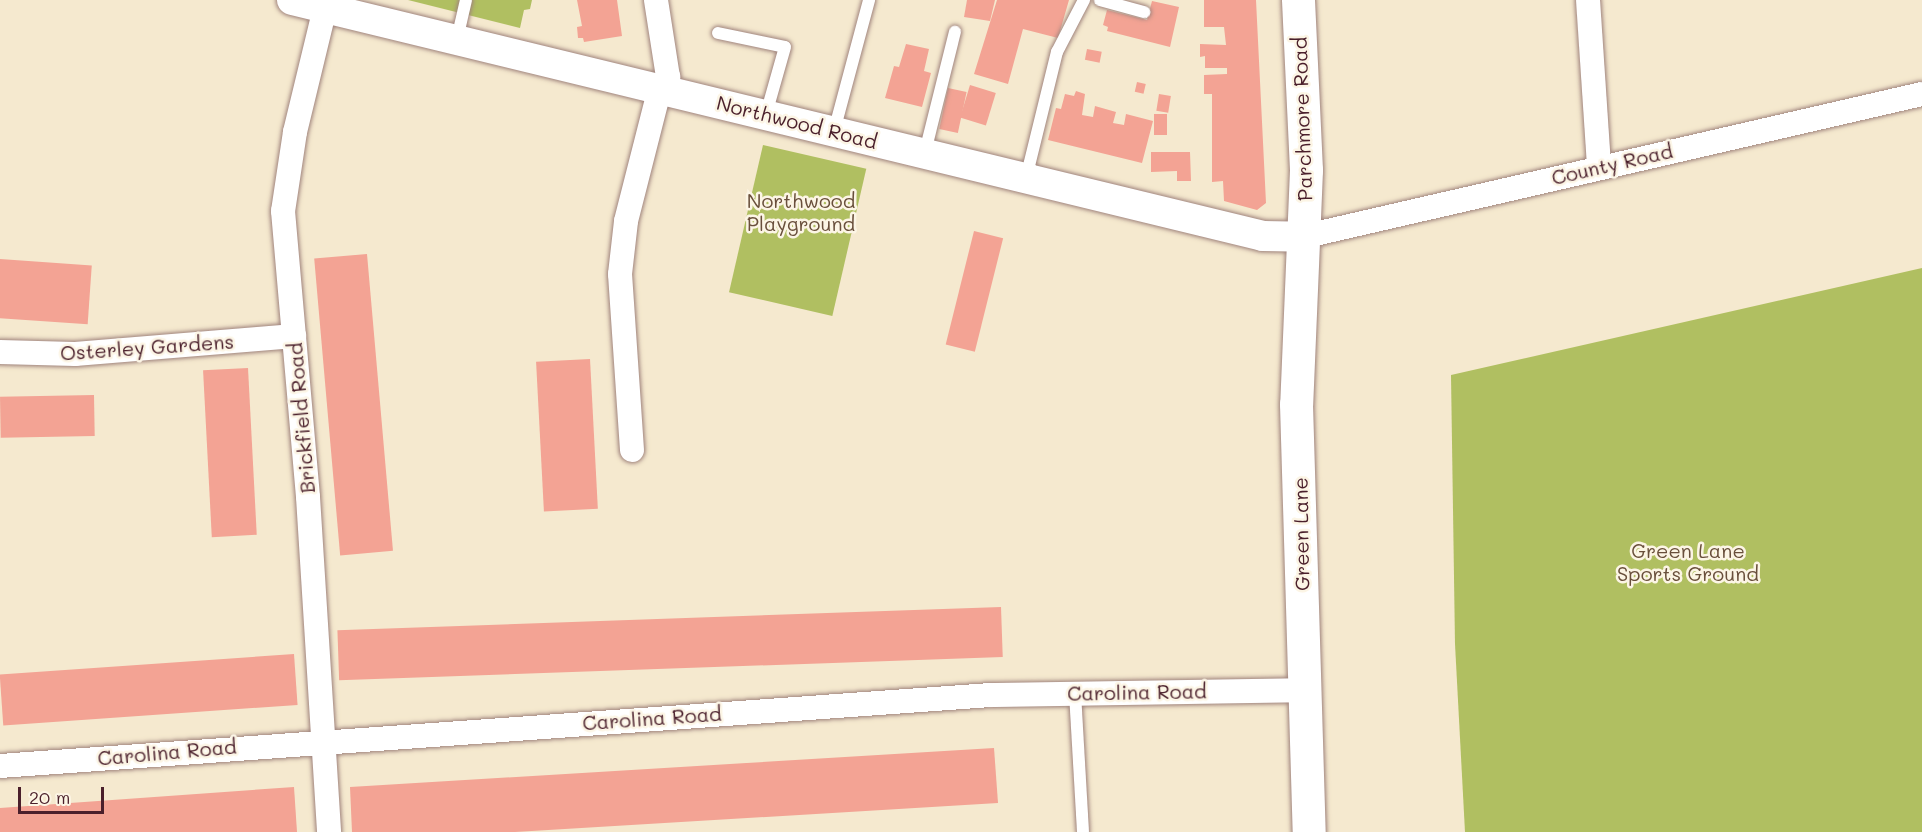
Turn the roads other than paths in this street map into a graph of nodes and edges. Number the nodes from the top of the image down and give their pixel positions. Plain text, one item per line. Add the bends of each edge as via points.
1 (292, 0) edge
2 (466, 0) edge
3 (657, 0) edge
4 (869, 0) edge
5 (1084, 0) edge
6 (1100, 0) edge
7 (1298, 0) edge
8 (1588, 0) edge
9 (326, 4) edge
10 (1144, 12) dead end
11 (955, 32) dead end
12 (718, 33) dead end
13 (457, 40) junction
14 (661, 88) junction
15 (1922, 94) edge
16 (766, 115) junction
17 (834, 131) junction
18 (925, 152) junction
19 (1599, 167) junction
20 (1026, 178) junction
21 (1302, 237) junction
22 (294, 336) junction
23 (0, 352) edge
24 (632, 450) dead end
25 (1305, 690) junction
26 (1075, 693) junction
27 (322, 740) junction
28 (0, 766) edge
29 (329, 832) edge
30 (1083, 832) edge
31 (1309, 832) edge

1 - 9 street, Northwood Road
2 - 13 lane
3 - 14 street via 668,77
4 - 17 lane
5 - 20 lane via 1058,52
6 - 10 lane
7 - 21 main road, Parchmore Road via 1305,130
8 - 19 street
9 - 13 street, Northwood Road
9 - 22 street, Brickfield Road via 285,182 283,211
11 - 18 lane
12 - 16 lane via 785,47
13 - 14 street, Northwood Road
14 - 16 street, Northwood Road
14 - 24 street via 626,222 620,274
15 - 19 street, County Road
16 - 17 street, Northwood Road
17 - 18 street, Northwood Road
18 - 20 street, Northwood Road
19 - 21 street, County Road
20 - 21 street, Northwood Road via 1263,236
21 - 25 main road, Green Lane via 1296,404
22 - 23 street, Osterley Gardens via 75,354
22 - 27 street, Brickfield Road
25 - 26 street, Carolina Road
25 - 31 main road, Green Lane
26 - 27 street, Carolina Road via 848,703
26 - 30 lane
27 - 28 street, Carolina Road
27 - 29 street, Brickfield Road

